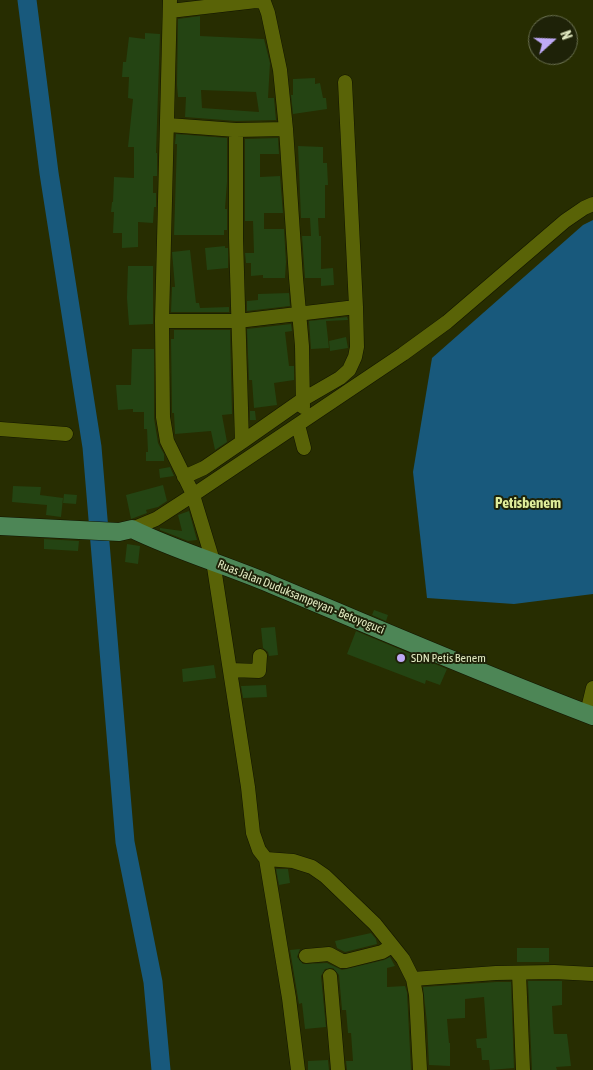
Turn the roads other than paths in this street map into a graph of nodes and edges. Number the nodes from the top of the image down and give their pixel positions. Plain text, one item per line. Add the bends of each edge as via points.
1 (170, 5) edge
2 (345, 82) dead end
3 (168, 125) junction
4 (286, 129) junction
5 (236, 130) junction
6 (593, 204) edge
7 (356, 307) junction
8 (299, 312) junction
9 (238, 320) junction
10 (162, 321) junction
11 (303, 413) junction
12 (0, 429) edge
13 (66, 434) dead end
14 (242, 442) junction
15 (304, 448) dead end
16 (189, 487) junction
17 (0, 526) edge
18 (125, 530) junction
19 (213, 561) junction
20 (260, 656) dead end
21 (230, 670) junction
22 (593, 688) edge
23 (590, 714) edge
24 (266, 859) junction
25 (392, 946) junction
26 (306, 956) dead end
27 (519, 973) junction
28 (593, 974) edge
29 (330, 976) dead end
30 (413, 979) junction
31 (298, 1070) edge
32 (338, 1070) edge
33 (420, 1070) edge
34 (523, 1070) edge

1 - 3 street
1 - 4 street via 264,2 280,70
2 - 7 street
3 - 5 street
3 - 10 street
4 - 5 street
4 - 8 street
5 - 9 street
6 - 11 street via 565,221 447,322
7 - 8 street
7 - 11 street via 357,347 353,363
8 - 9 street
8 - 11 street
9 - 10 street
9 - 14 street
10 - 16 street via 166,441
11 - 14 street
11 - 15 street
11 - 16 street
12 - 13 street
14 - 16 street via 204,468
16 - 18 street via 156,519
16 - 19 street
17 - 18 main road, Ruas Jalan Duduksampeyan - Betoyoguci
18 - 19 main road, Ruas Jalan Duduksampeyan - Betoyoguci
19 - 21 street
19 - 23 main road, Ruas Jalan Duduksampeyan - Betoyoguci
20 - 21 street via 259,671
21 - 24 street via 253,833
22 - 23 street
24 - 25 street via 294,861 319,871 375,924
24 - 31 street
25 - 26 street via 382,952 346,961 329,954
25 - 30 street
27 - 28 street
27 - 30 street
27 - 34 street
29 - 32 street
30 - 33 street

